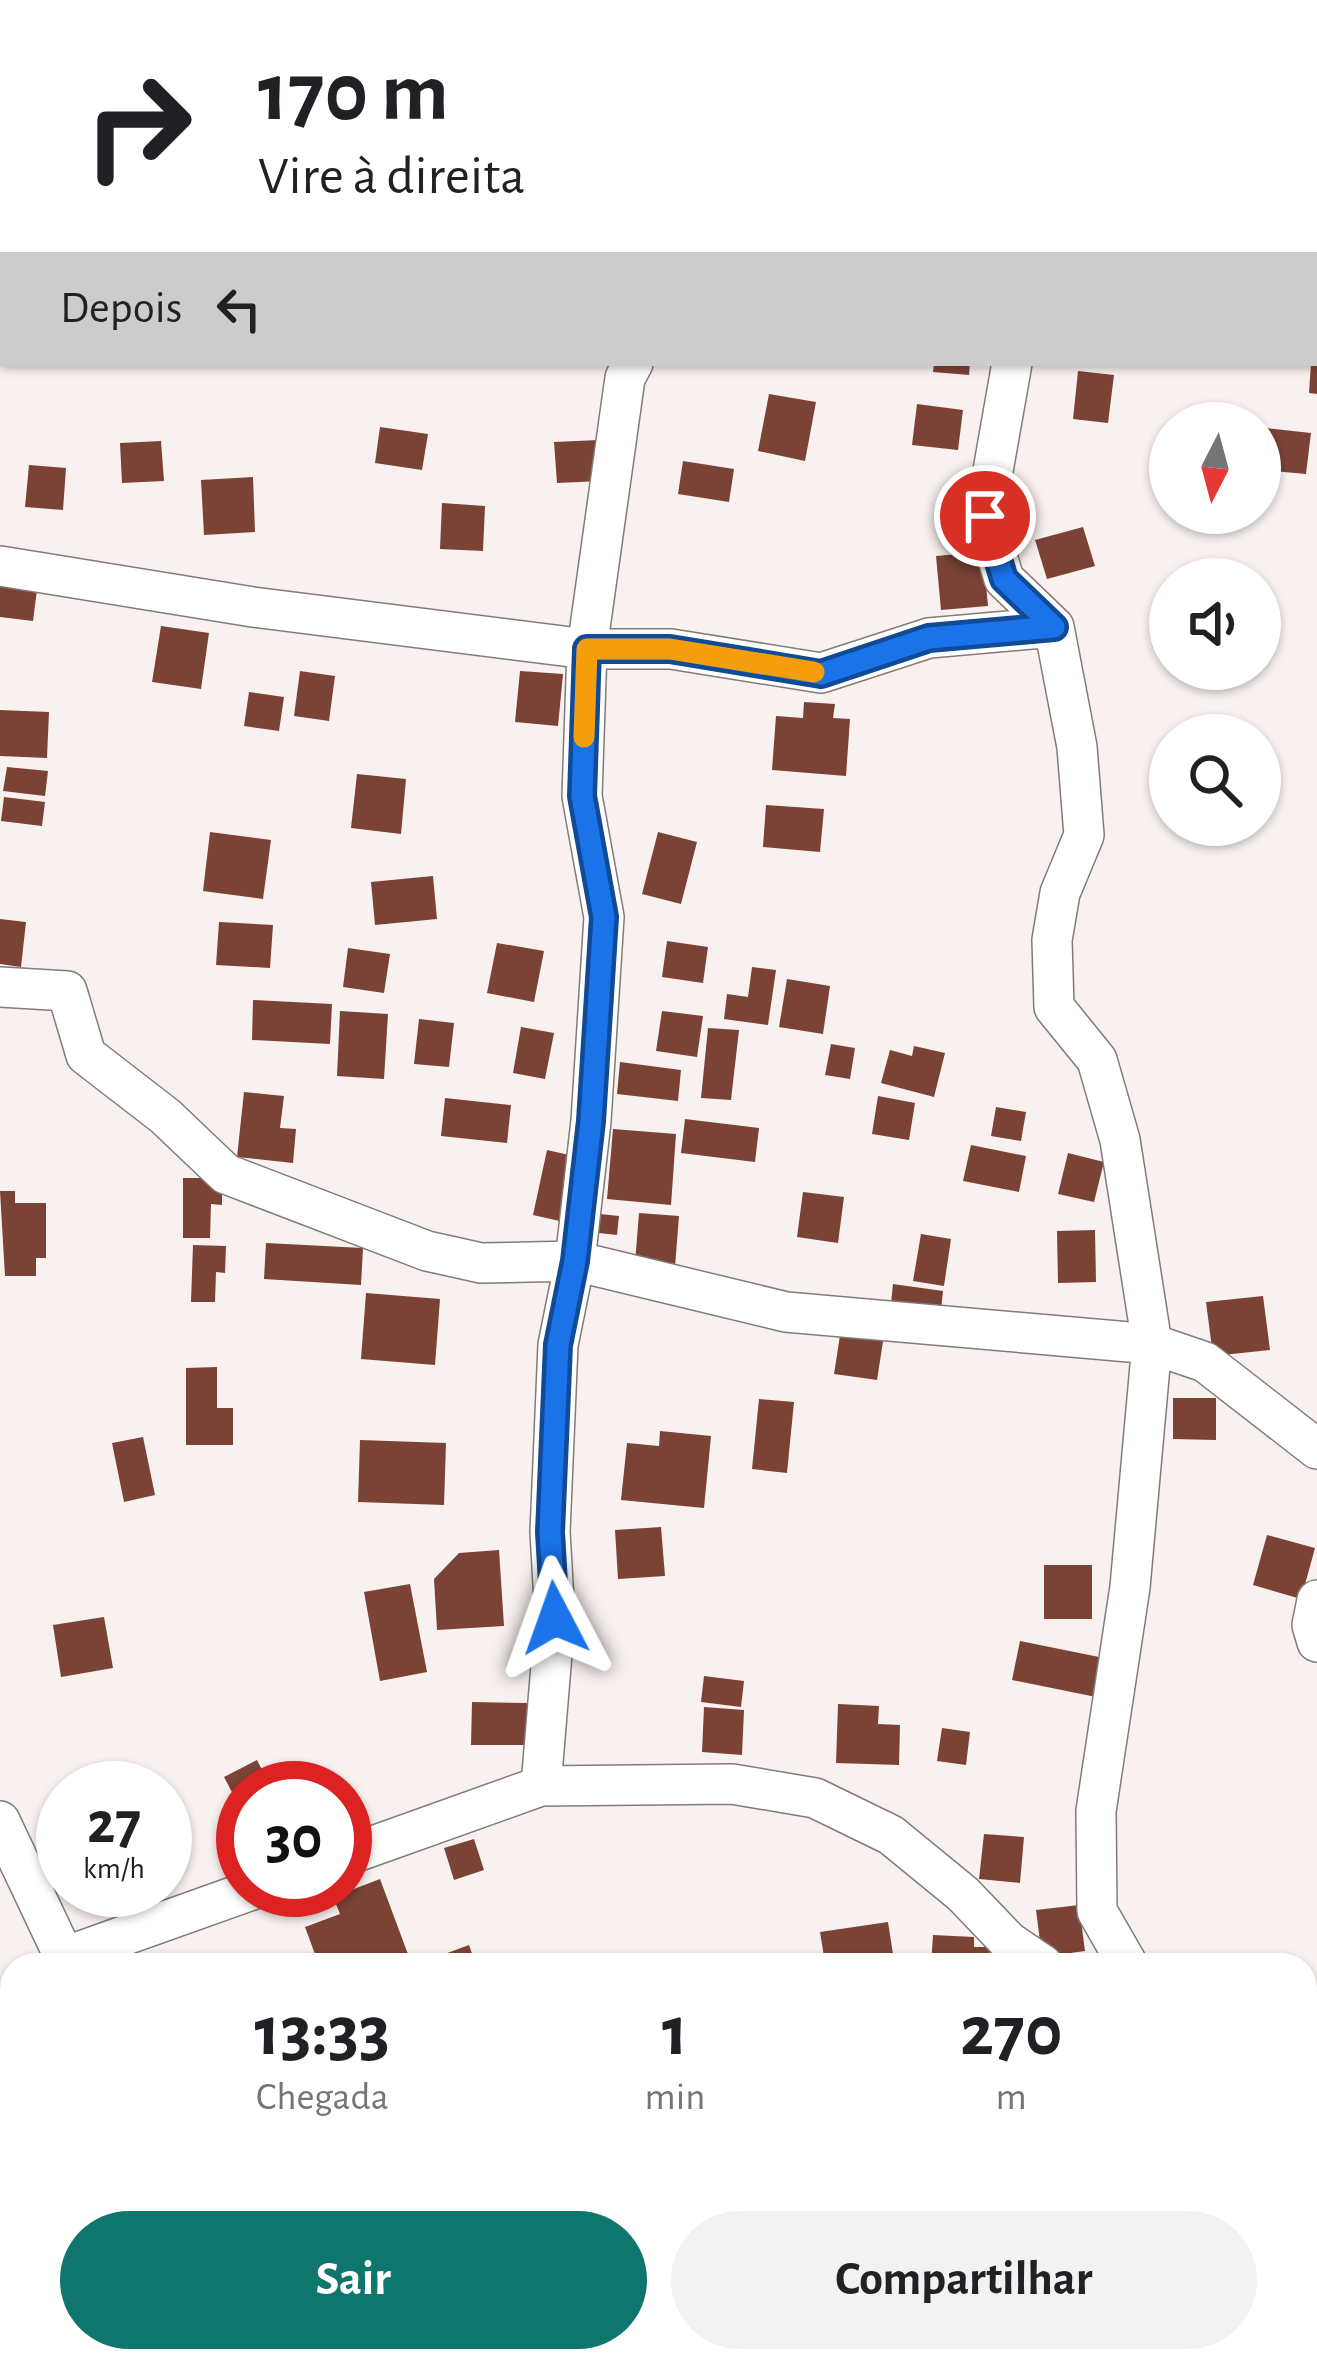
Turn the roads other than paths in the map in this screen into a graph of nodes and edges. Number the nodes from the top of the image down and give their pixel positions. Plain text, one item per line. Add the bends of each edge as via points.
1 (631, 366) edge
2 (1011, 366) edge
3 (0, 566) edge
4 (1054, 627) junction
5 (587, 649) junction
6 (0, 987) edge
7 (575, 1261) junction
8 (1152, 1344) junction
9 (1317, 1449) edge
10 (1317, 1600) edge
11 (1317, 1642) edge
12 (542, 1786) junction
13 (0, 1821) edge
14 (372, 1846) edge
15 (216, 1904) edge
16 (62, 1953) edge
17 (87, 1953) edge
18 (1025, 1953) edge
19 (1121, 1953) edge

1 - 5 street
2 - 4 street via 985,516 1004,579
3 - 5 street
4 - 5 street via 929,638 821,674 670,649
4 - 8 street via 1084,835 1056,917 1054,1006 1097,1060 1120,1140
5 - 7 street via 582,796 604,917
6 - 7 street via 67,991 86,1055 240,1180 427,1251 481,1263
7 - 8 street via 786,1312
7 - 12 street via 558,1345 555,1618
8 - 9 street via 1205,1363
8 - 19 street via 1136,1542 1096,1811 1097,1911
10 - 11 street
12 - 14 street
12 - 18 street via 732,1784 815,1798 891,1834
13 - 16 street
15 - 17 street

